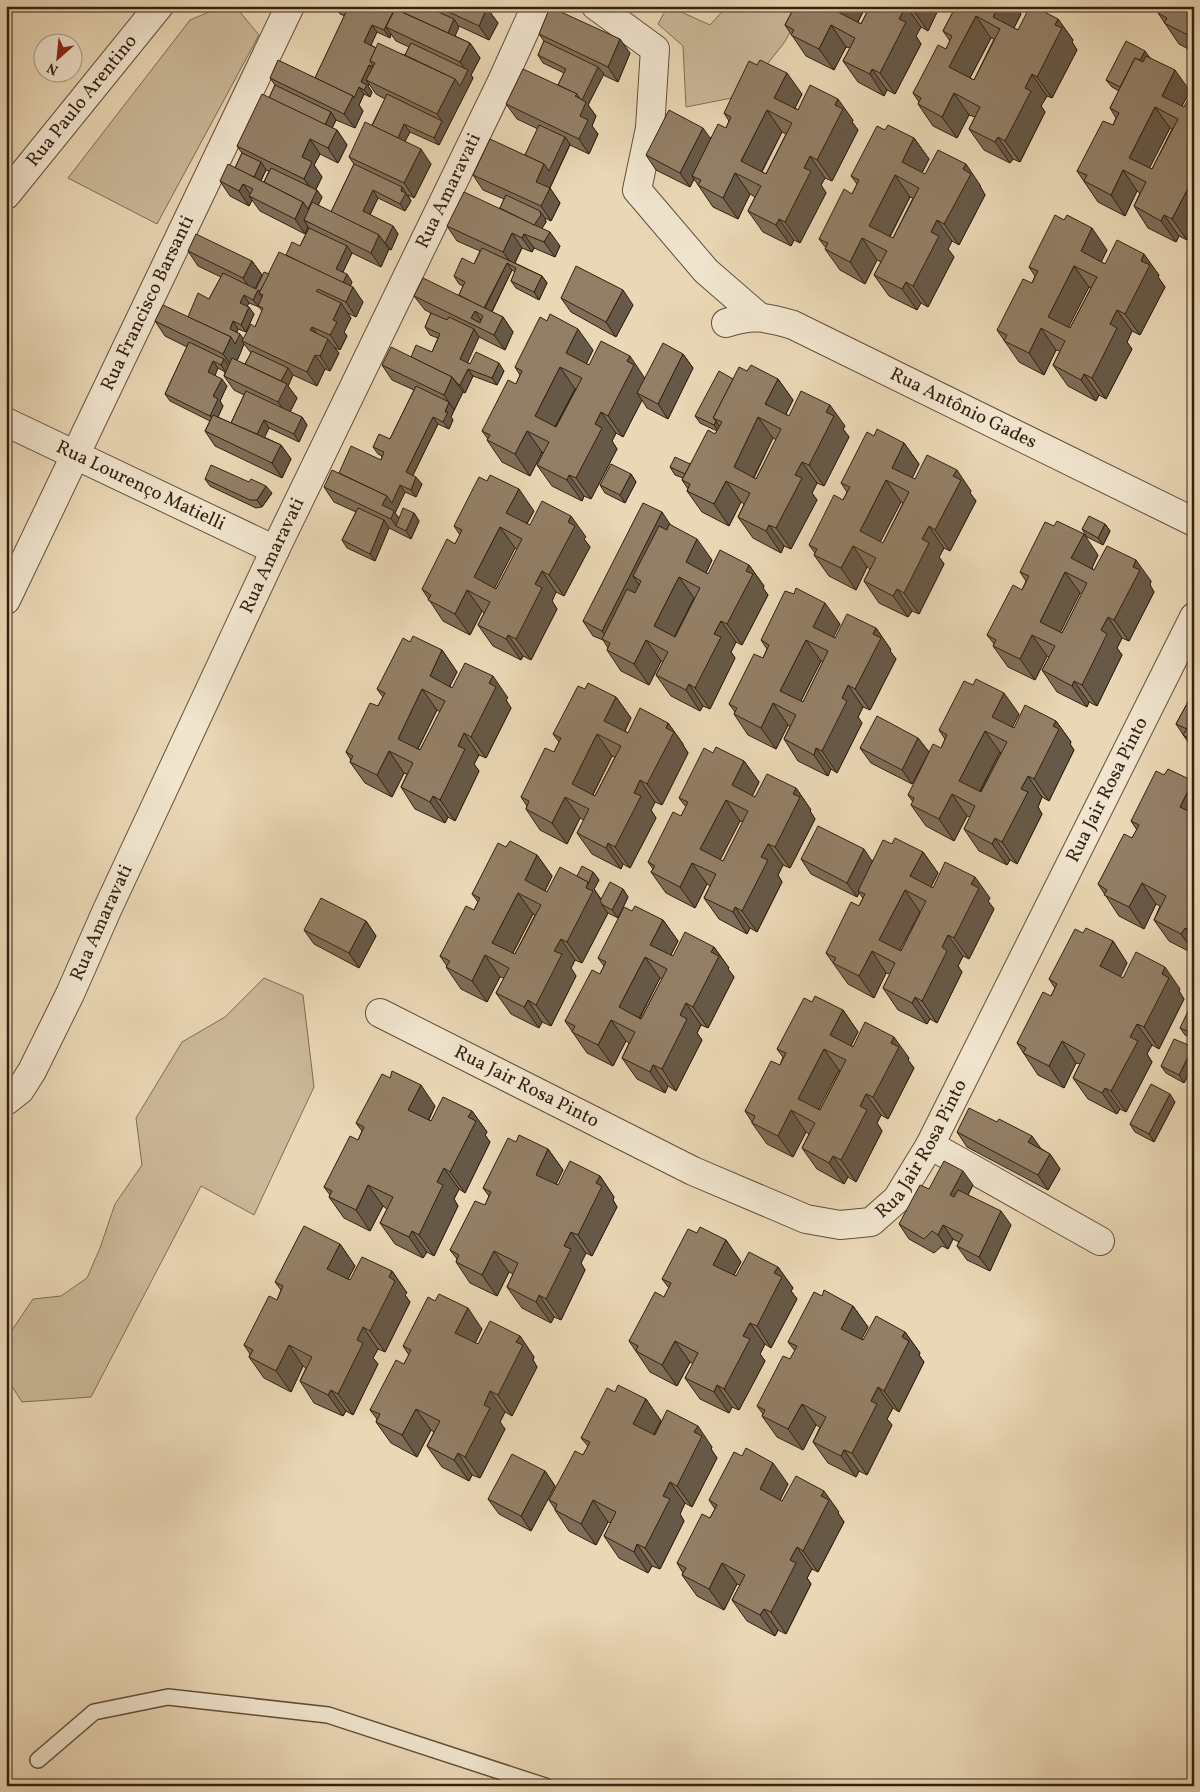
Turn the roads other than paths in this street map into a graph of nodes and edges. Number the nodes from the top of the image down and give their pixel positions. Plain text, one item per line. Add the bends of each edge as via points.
1 (160, 6) edge
2 (290, 6) edge
3 (536, 6) edge
4 (596, 6) edge
5 (6, 195) edge
6 (759, 317) junction
7 (726, 323) dead end
8 (6, 422) edge
9 (75, 455) junction
10 (1194, 522) edge
11 (275, 550) junction
12 (6, 600) edge
13 (1194, 617) edge
14 (380, 1014) dead end
15 (6, 1101) edge
16 (930, 1145) junction
17 (1100, 1240) dead end
18 (38, 1760) dead end
19 (544, 1786) edge

1 - 5 street, Rua Paulo Arentino
2 - 9 street, Rua Francisco Barsanti
3 - 11 street, Rua Amaravati
4 - 6 street via 655,48 650,128 637,190 706,271
6 - 7 street, Rua Antônio Gades via 747,316
6 - 10 street, Rua Antônio Gades via 793,325
8 - 9 street, Rua Lourenço Matielli
9 - 11 street, Rua Lourenço Matielli
9 - 12 street, Rua Francisco Barsanti
11 - 15 street, Rua Amaravati via 51,1034 20,1090
13 - 16 street, Rua Jair Rosa Pinto
14 - 16 street, Rua Jair Rosa Pinto via 693,1171 806,1219 840,1225 871,1222 897,1199
16 - 17 street
18 - 19 lane via 94,1712 168,1697 328,1715

